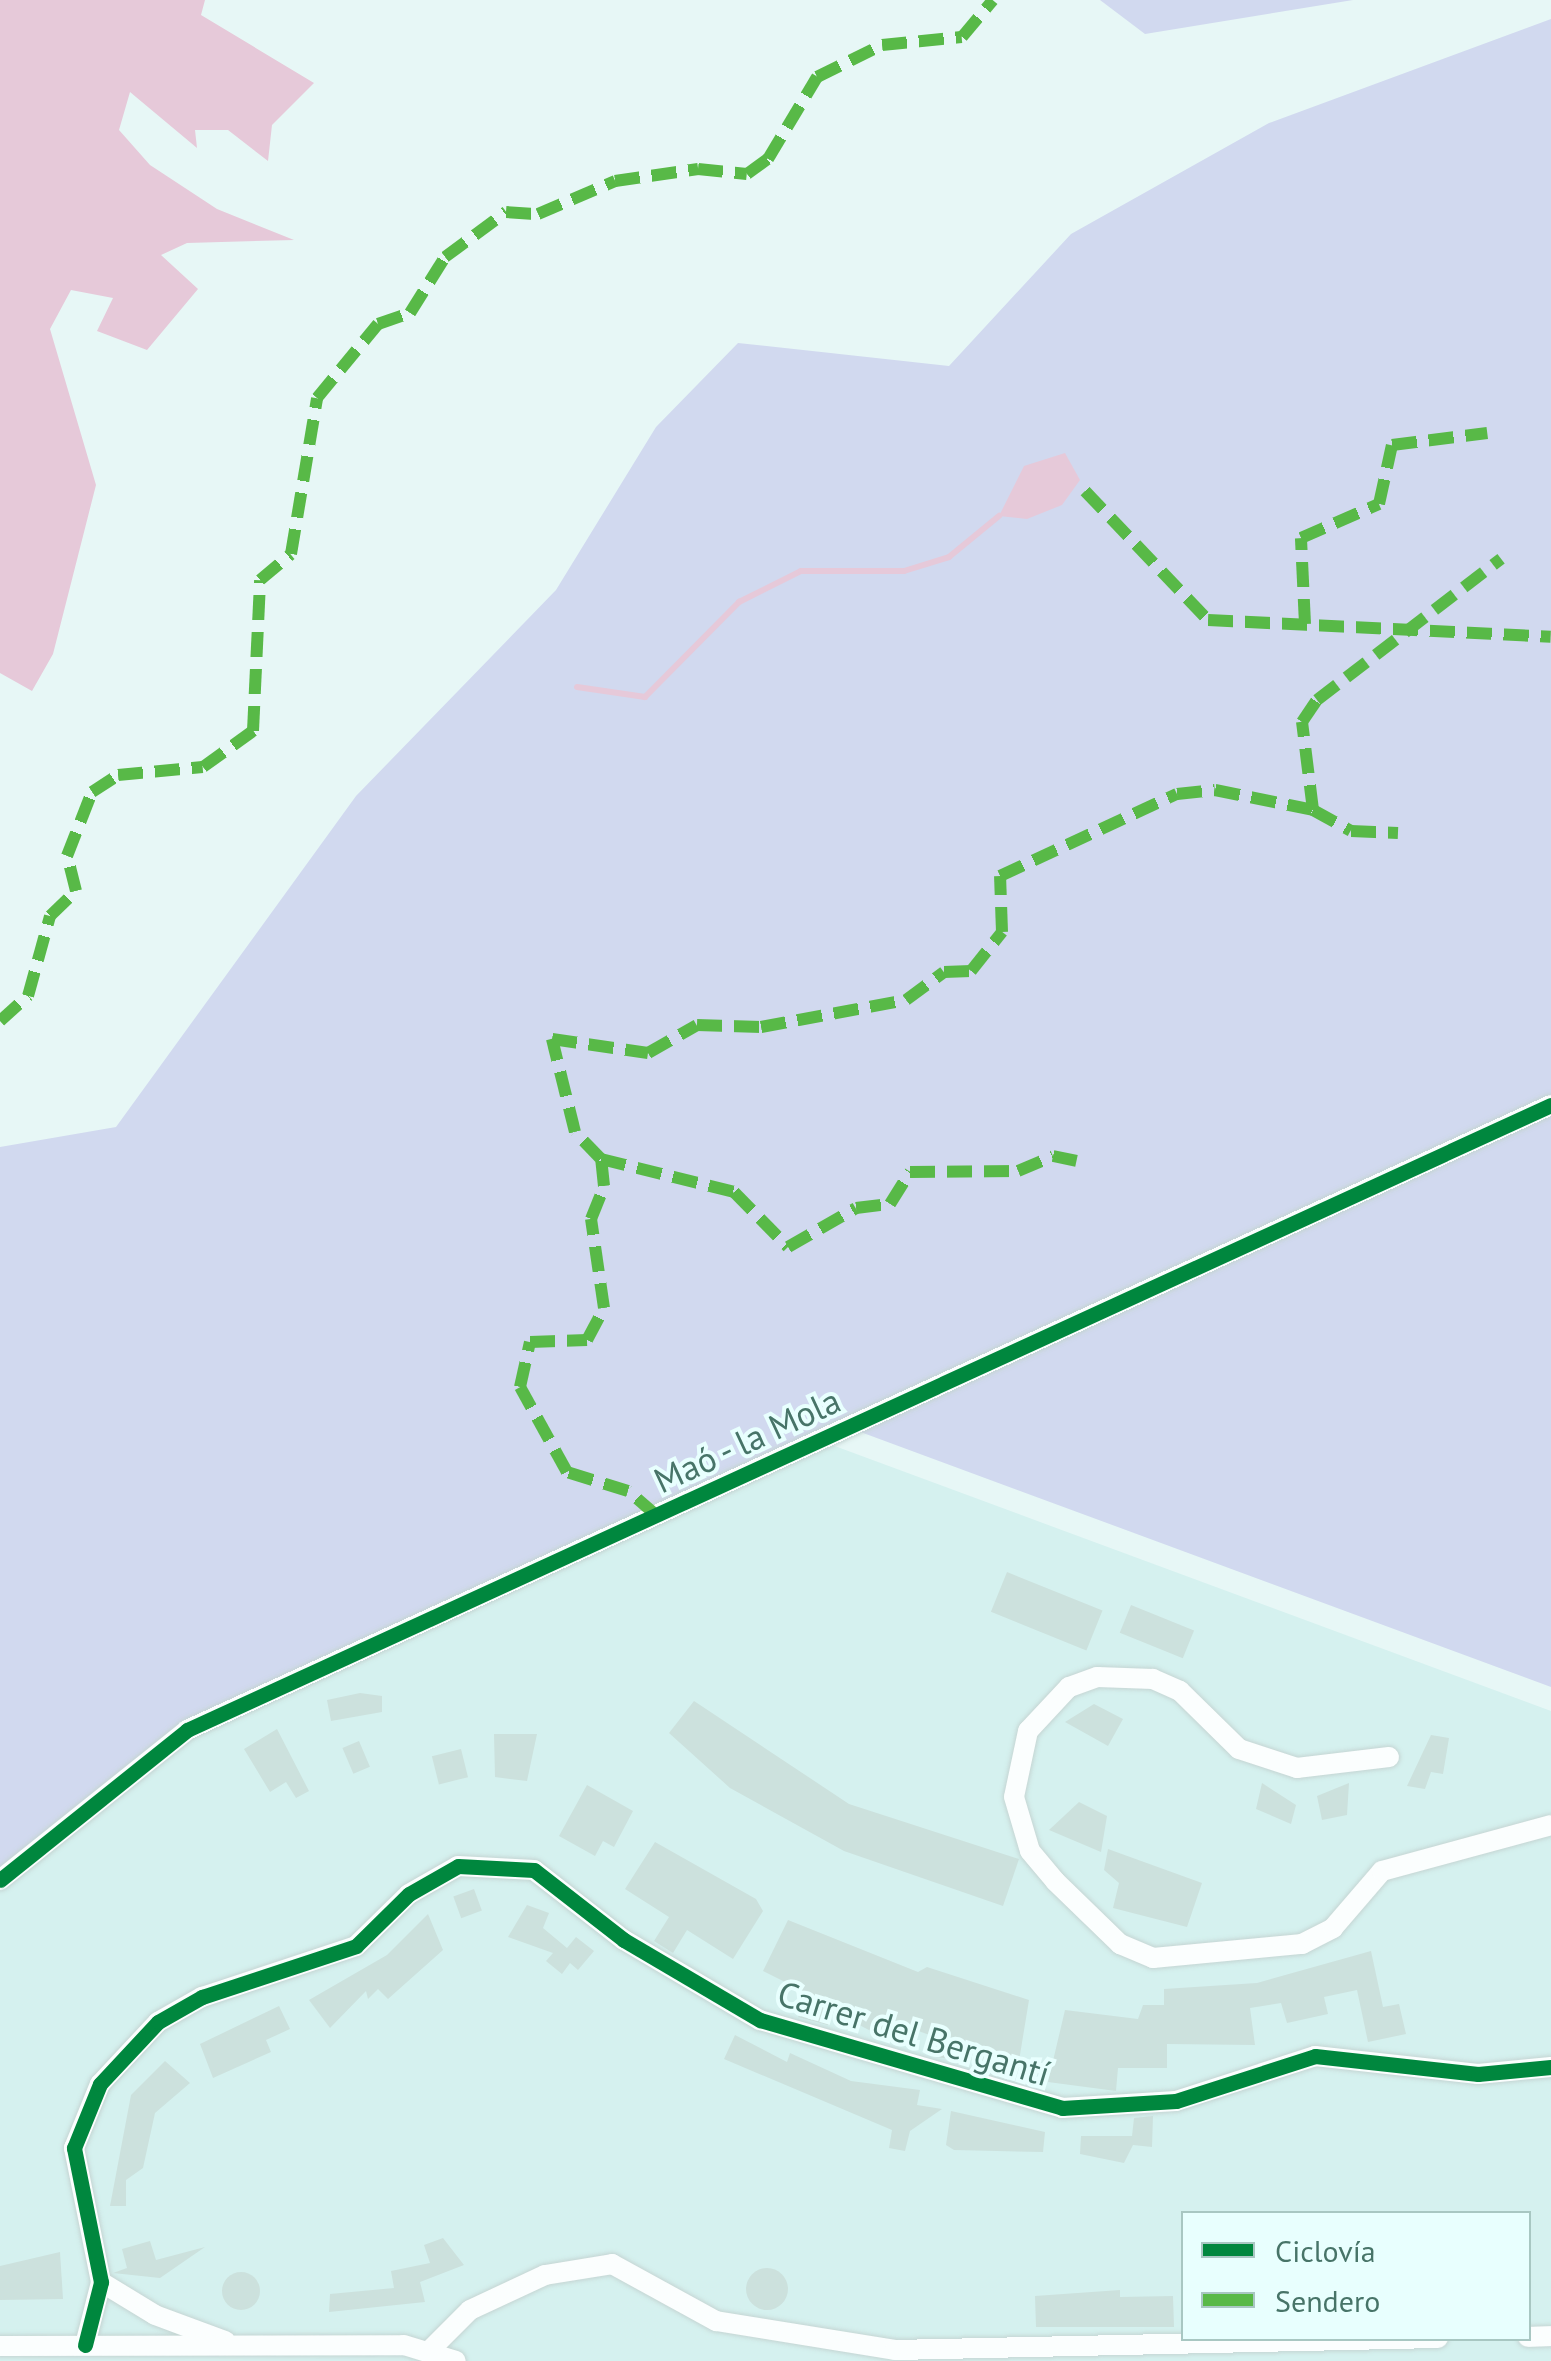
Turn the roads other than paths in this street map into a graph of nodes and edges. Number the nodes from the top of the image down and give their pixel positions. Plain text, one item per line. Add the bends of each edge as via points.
1 (1551, 1105) edge
2 (1390, 1757) dead end
3 (1551, 1826) edge
4 (0, 1880) edge
5 (1551, 2067) edge
6 (101, 2282) junction
7 (1302, 2341) edge
8 (85, 2345) junction
9 (0, 2346) edge
10 (241, 2346) junction
11 (428, 2352) junction
12 (456, 2361) edge

1 - 4 street, Maó - la Mola via 187,1730
2 - 3 street via 1297,1768 1239,1750 1166,1685 1097,1676 1070,1687 1028,1731 1014,1798 1030,1851 1074,1904 1120,1944 1154,1958 1302,1944 1333,1928 1382,1872
5 - 6 street, Carrer del Bergantí via 1459,2073 1327,2055 1176,2102 1062,2108 760,2020 630,1944 534,1870 458,1866 409,1894 356,1946 202,1996 158,2022 123,2057 84,2111 74,2148
6 - 8 street, Carrer del Bergantí
6 - 10 street via 154,2315
7 - 11 street via 895,2350 716,2321 612,2264 545,2276 470,2310
8 - 9 street
8 - 10 street
10 - 11 street
11 - 12 street

